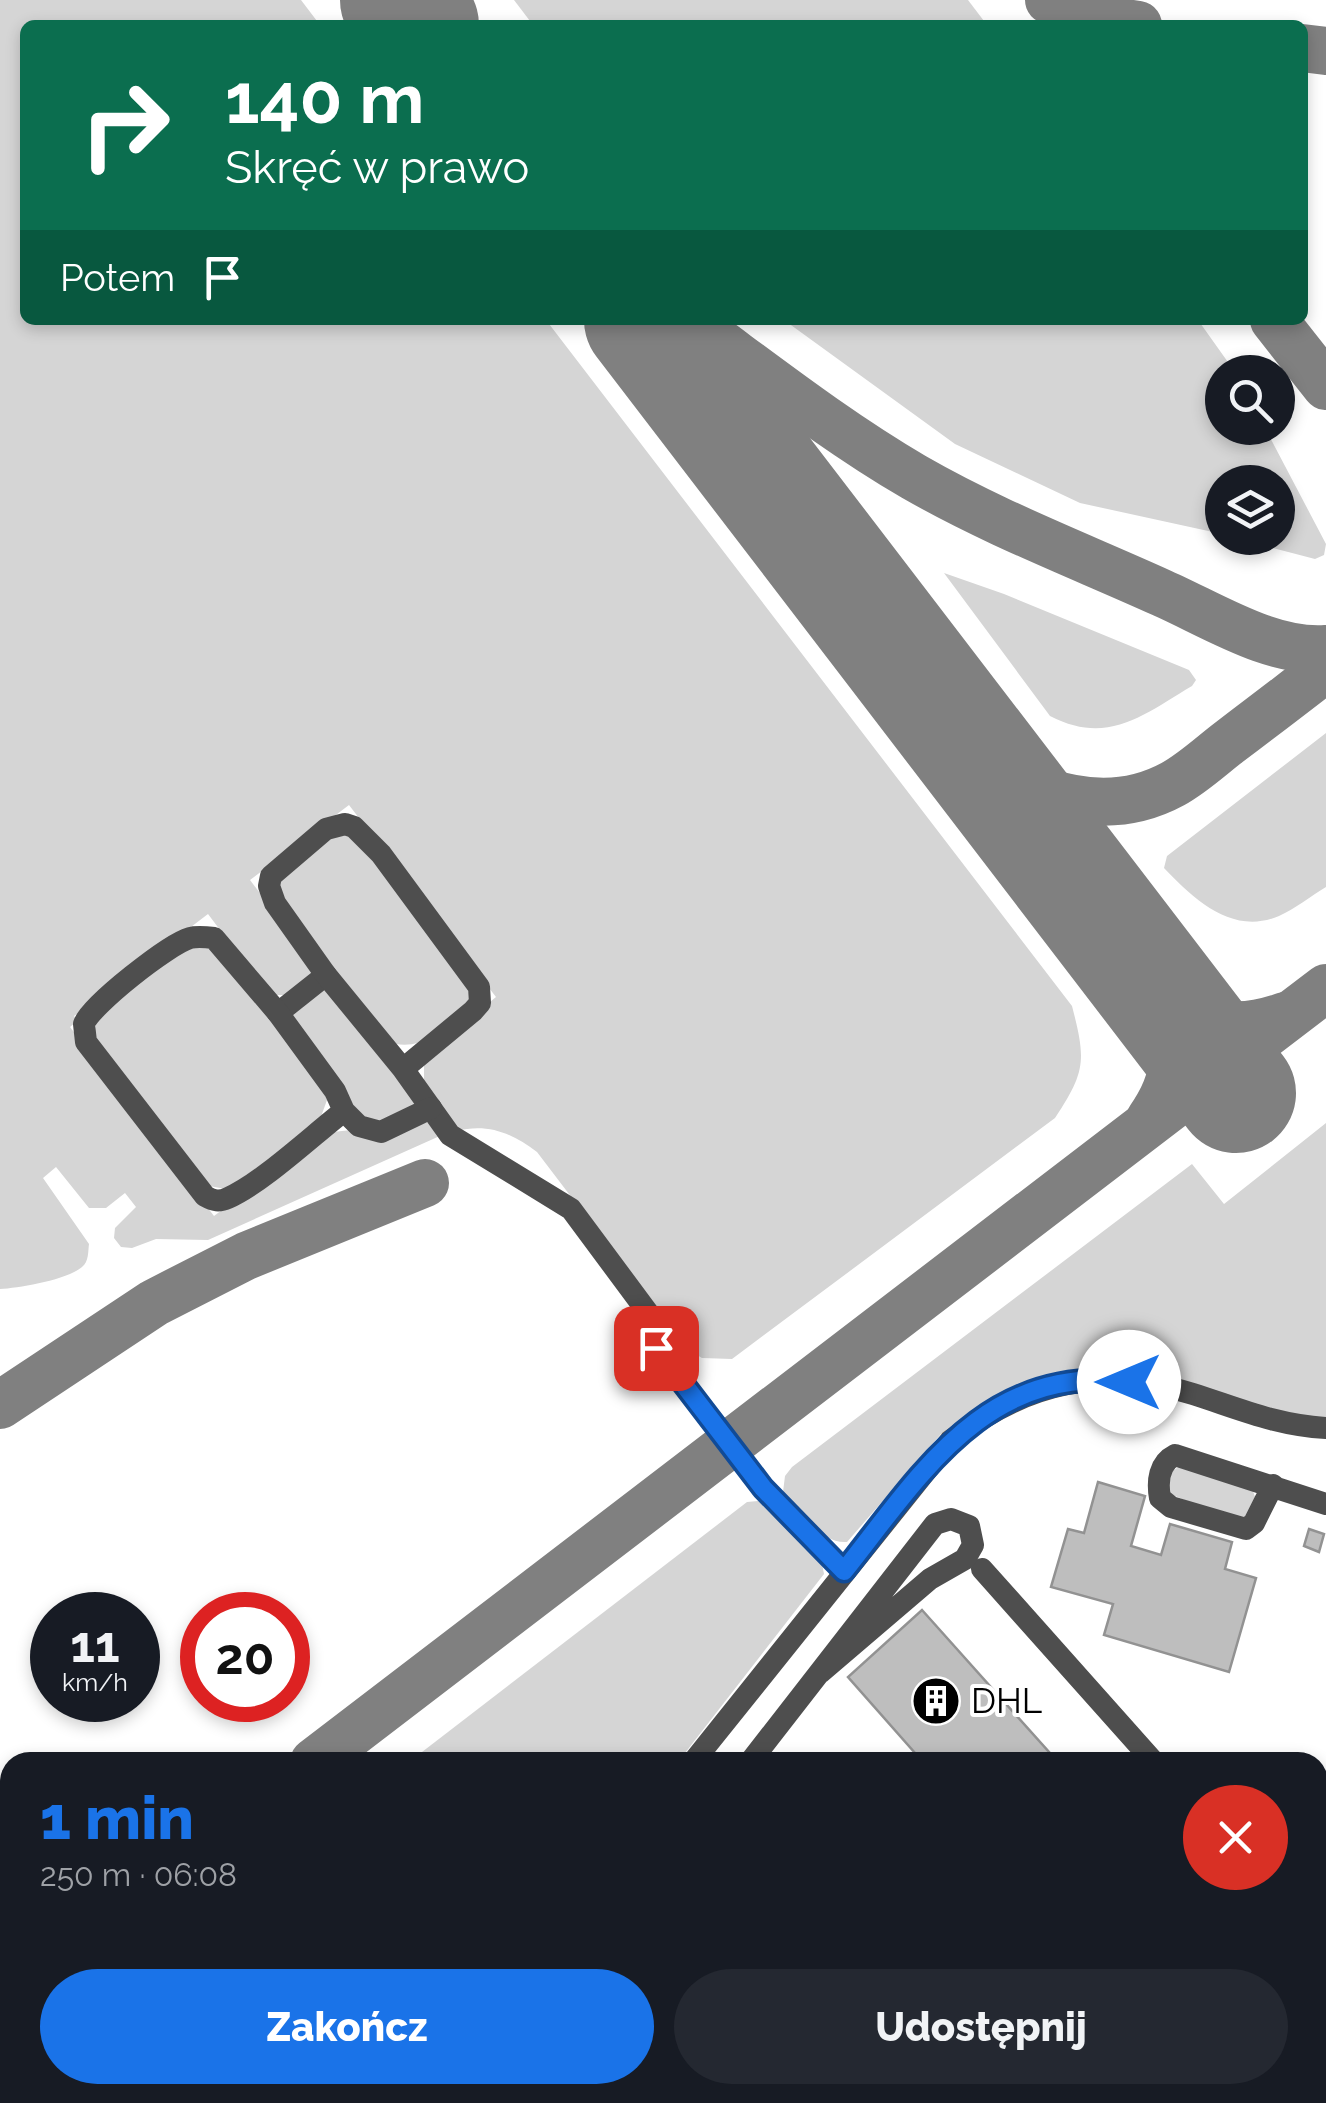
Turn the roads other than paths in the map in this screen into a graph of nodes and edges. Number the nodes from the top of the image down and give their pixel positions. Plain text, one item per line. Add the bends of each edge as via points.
1 (326, 975) junction
2 (278, 1013) junction
3 (403, 1069) junction
4 (431, 1108) junction
5 (344, 1111) junction
6 (1326, 1428) edge
7 (1273, 1485) junction
8 (1326, 1504) edge
9 (982, 1569) dead end
10 (844, 1571) junction
11 (820, 1673) junction
12 (701, 1752) edge
13 (758, 1752) edge
14 (1145, 1752) edge

1 - 2 lane
1 - 3 lane
1 - 3 lane via 268,886 279,866 326,829 345,824 381,854 479,987 473,1012
2 - 5 lane
2 - 5 lane via 214,938 192,937 95,1006 83,1032 213,1200 246,1187
3 - 4 lane
4 - 5 lane via 381,1132 359,1126
4 - 10 lane via 450,1134 571,1209 666,1337 656,1348 718,1431
6 - 10 lane via 1290,1426 1154,1385 1104,1379 1053,1385 1013,1399 950,1441
7 - 7 lane via 1246,1529 1171,1507 1158,1488 1160,1472 1175,1455
7 - 8 lane
9 - 14 lane
10 - 12 lane
11 - 11 lane via 930,1579 965,1559 973,1544 969,1526 951,1519 935,1524
11 - 13 lane

